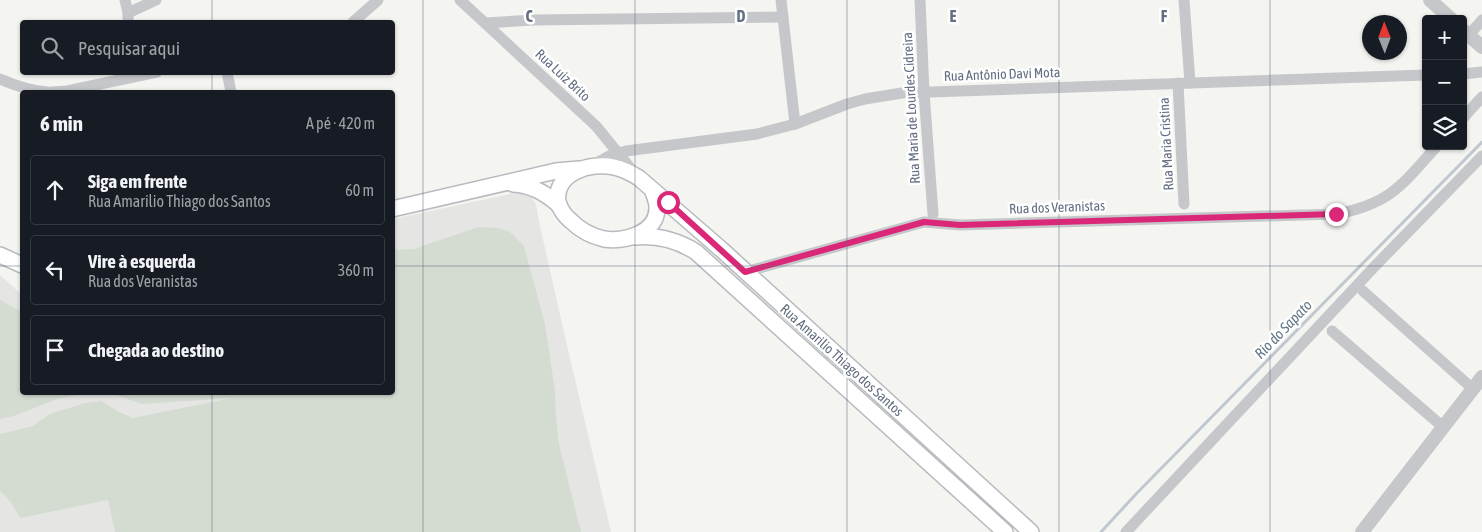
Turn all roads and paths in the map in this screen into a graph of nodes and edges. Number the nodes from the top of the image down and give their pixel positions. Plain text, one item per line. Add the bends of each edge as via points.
1 (125, 0) edge
2 (156, 0) edge
3 (378, 0) edge
4 (460, 0) edge
5 (781, 0) edge
6 (920, 0) edge
7 (1184, 0) edge
8 (1430, 0) edge
9 (1447, 15) edge
10 (783, 17) junction
11 (128, 18) edge
12 (355, 20) edge
13 (1482, 20) edge
14 (485, 23) junction
15 (1467, 31) edge
16 (1467, 33) edge
17 (1482, 47) edge
18 (1482, 72) edge
19 (1467, 74) edge
20 (138, 75) edge
21 (228, 75) edge
22 (1422, 75) edge
23 (0, 79) edge
24 (1178, 83) junction
25 (1190, 83) junction
26 (29, 90) edge
27 (71, 90) edge
28 (231, 90) edge
29 (924, 92) junction
30 (1482, 97) edge
31 (1467, 114) edge
32 (796, 124) junction
33 (1433, 150) edge
34 (618, 153) junction
35 (1482, 156) edge
36 (584, 168) junction
37 (639, 178) junction
38 (504, 183) junction
39 (652, 189) junction
40 (668, 202) junction
41 (1184, 204) dead end
42 (559, 205) junction
43 (395, 208) edge
44 (933, 214) dead end
45 (656, 236) junction
46 (631, 237) junction
47 (0, 256) edge
48 (20, 264) edge
49 (745, 272) junction
50 (1363, 291) dead end
51 (1332, 331) dead end
52 (1482, 377) edge
53 (1473, 389) junction
54 (1443, 427) junction
55 (1006, 532) edge
56 (1031, 532) edge
57 (1126, 532) edge
58 (1362, 532) edge

1 - 11 street
2 - 11 street
3 - 12 street
4 - 14 street, Rua Luiz Brito
5 - 10 street
6 - 29 street, Rua Maria de Lourdes Cidreira
7 - 25 street
8 - 9 street
10 - 14 street
10 - 32 street
13 - 15 street
14 - 34 street, Rua Luiz Brito via 596,126
16 - 17 street
18 - 19 street
20 - 27 street
21 - 28 street
22 - 25 street, Rua Antônio Davi Mota
23 - 26 street
24 - 25 street, Rua Antônio Davi Mota
24 - 29 street, Rua Antônio Davi Mota
24 - 41 street, Rua Maria Cristina
29 - 32 street, Rua Antônio Davi Mota via 865,99
29 - 44 street, Rua Maria de Lourdes Cidreira
30 - 31 street
32 - 34 street, Rua Antônio Davi Mota via 757,134
33 - 49 street, Rua dos Veranistas via 1390,195 1357,210 1336,214 960,225 924,222
34 - 36 street, Rua Antônio Davi Mota
34 - 37 street, Rua Luiz Brito
35 - 57 street
36 - 37 main road via 614,167
36 - 38 main road
36 - 42 main road via 572,172 562,184
37 - 39 main road
38 - 42 main road via 539,190
38 - 43 main road
39 - 40 main road, Rua Amarilio Thiago dos Santos
39 - 46 main road via 657,207 653,223
40 - 45 main road via 667,215
40 - 49 main road, Rua Amarilio Thiago dos Santos
42 - 46 main road via 567,218 585,232 604,239
45 - 46 main road, Rua Amarilio Thiago dos Santos
45 - 55 main road, Rua Amarilio Thiago dos Santos via 686,245 709,262
47 - 48 main road
49 - 56 main road, Rua Amarilio Thiago dos Santos
50 - 53 street
51 - 54 street
52 - 53 street
53 - 54 street
54 - 58 street

